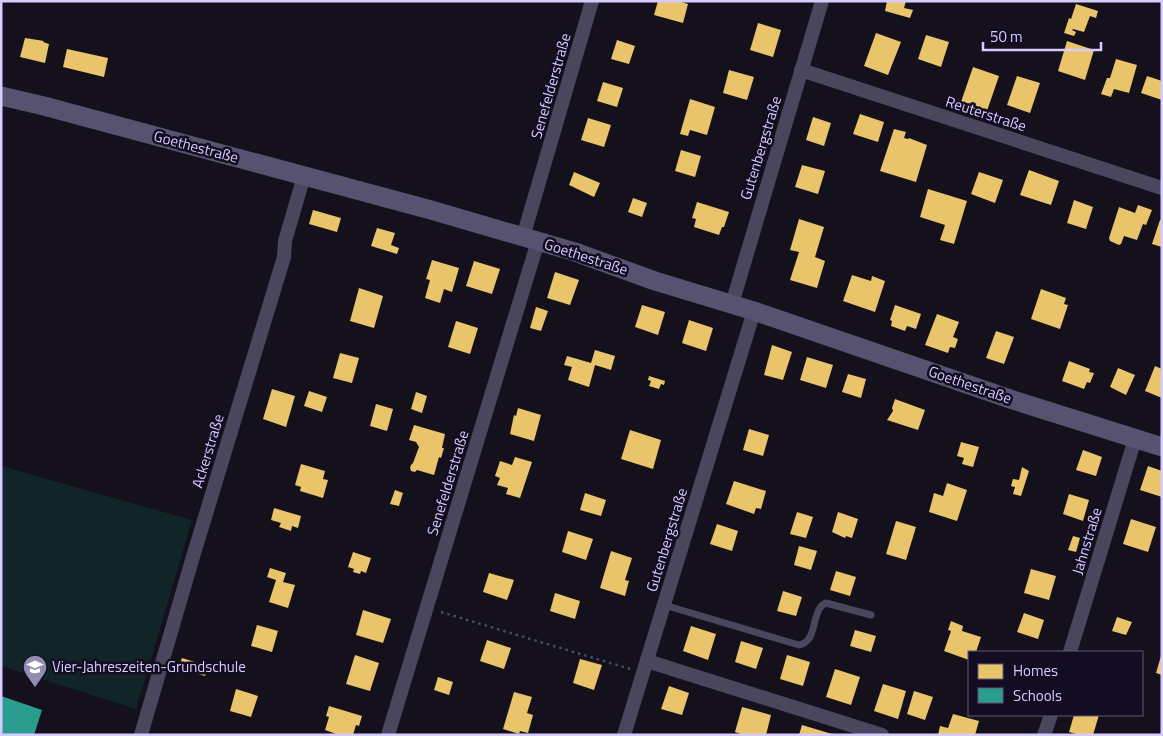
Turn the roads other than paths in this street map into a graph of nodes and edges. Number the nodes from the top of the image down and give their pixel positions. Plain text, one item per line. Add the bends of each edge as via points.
1 (592, 1) edge
2 (822, 1) edge
3 (801, 70) junction
4 (1, 96) edge
5 (304, 176) junction
6 (1162, 188) edge
7 (530, 239) junction
8 (732, 304) junction
9 (754, 311) junction
10 (1135, 439) junction
11 (1162, 447) edge
12 (664, 606) junction
13 (871, 615) dead end
14 (1070, 651) edge
15 (645, 667) junction
16 (1050, 716) edge
17 (141, 735) edge
18 (388, 735) edge
19 (624, 735) edge
20 (882, 735) edge
21 (1044, 735) edge

1 - 7 street, Senefelderstraße
2 - 3 street, Gutenbergstraße
3 - 6 street, Reuterstraße
3 - 8 street, Gutenbergstraße
4 - 5 street, Goethestraße
5 - 7 street, Goethestraße
5 - 17 street, Ackerstraße via 285,241 284,257
7 - 8 street, Goethestraße
7 - 18 street, Senefelderstraße via 427,608
8 - 9 street, Goethestraße
9 - 10 street, Goethestraße
9 - 12 street, Gutenbergstraße
10 - 11 street, Goethestraße
10 - 14 street, Jahnstraße
12 - 13 lane, Gutenbergstraße via 799,645 808,639 819,608 826,602
12 - 15 street, Gutenbergstraße
15 - 19 street, Gutenbergstraße
15 - 20 street
16 - 21 street

